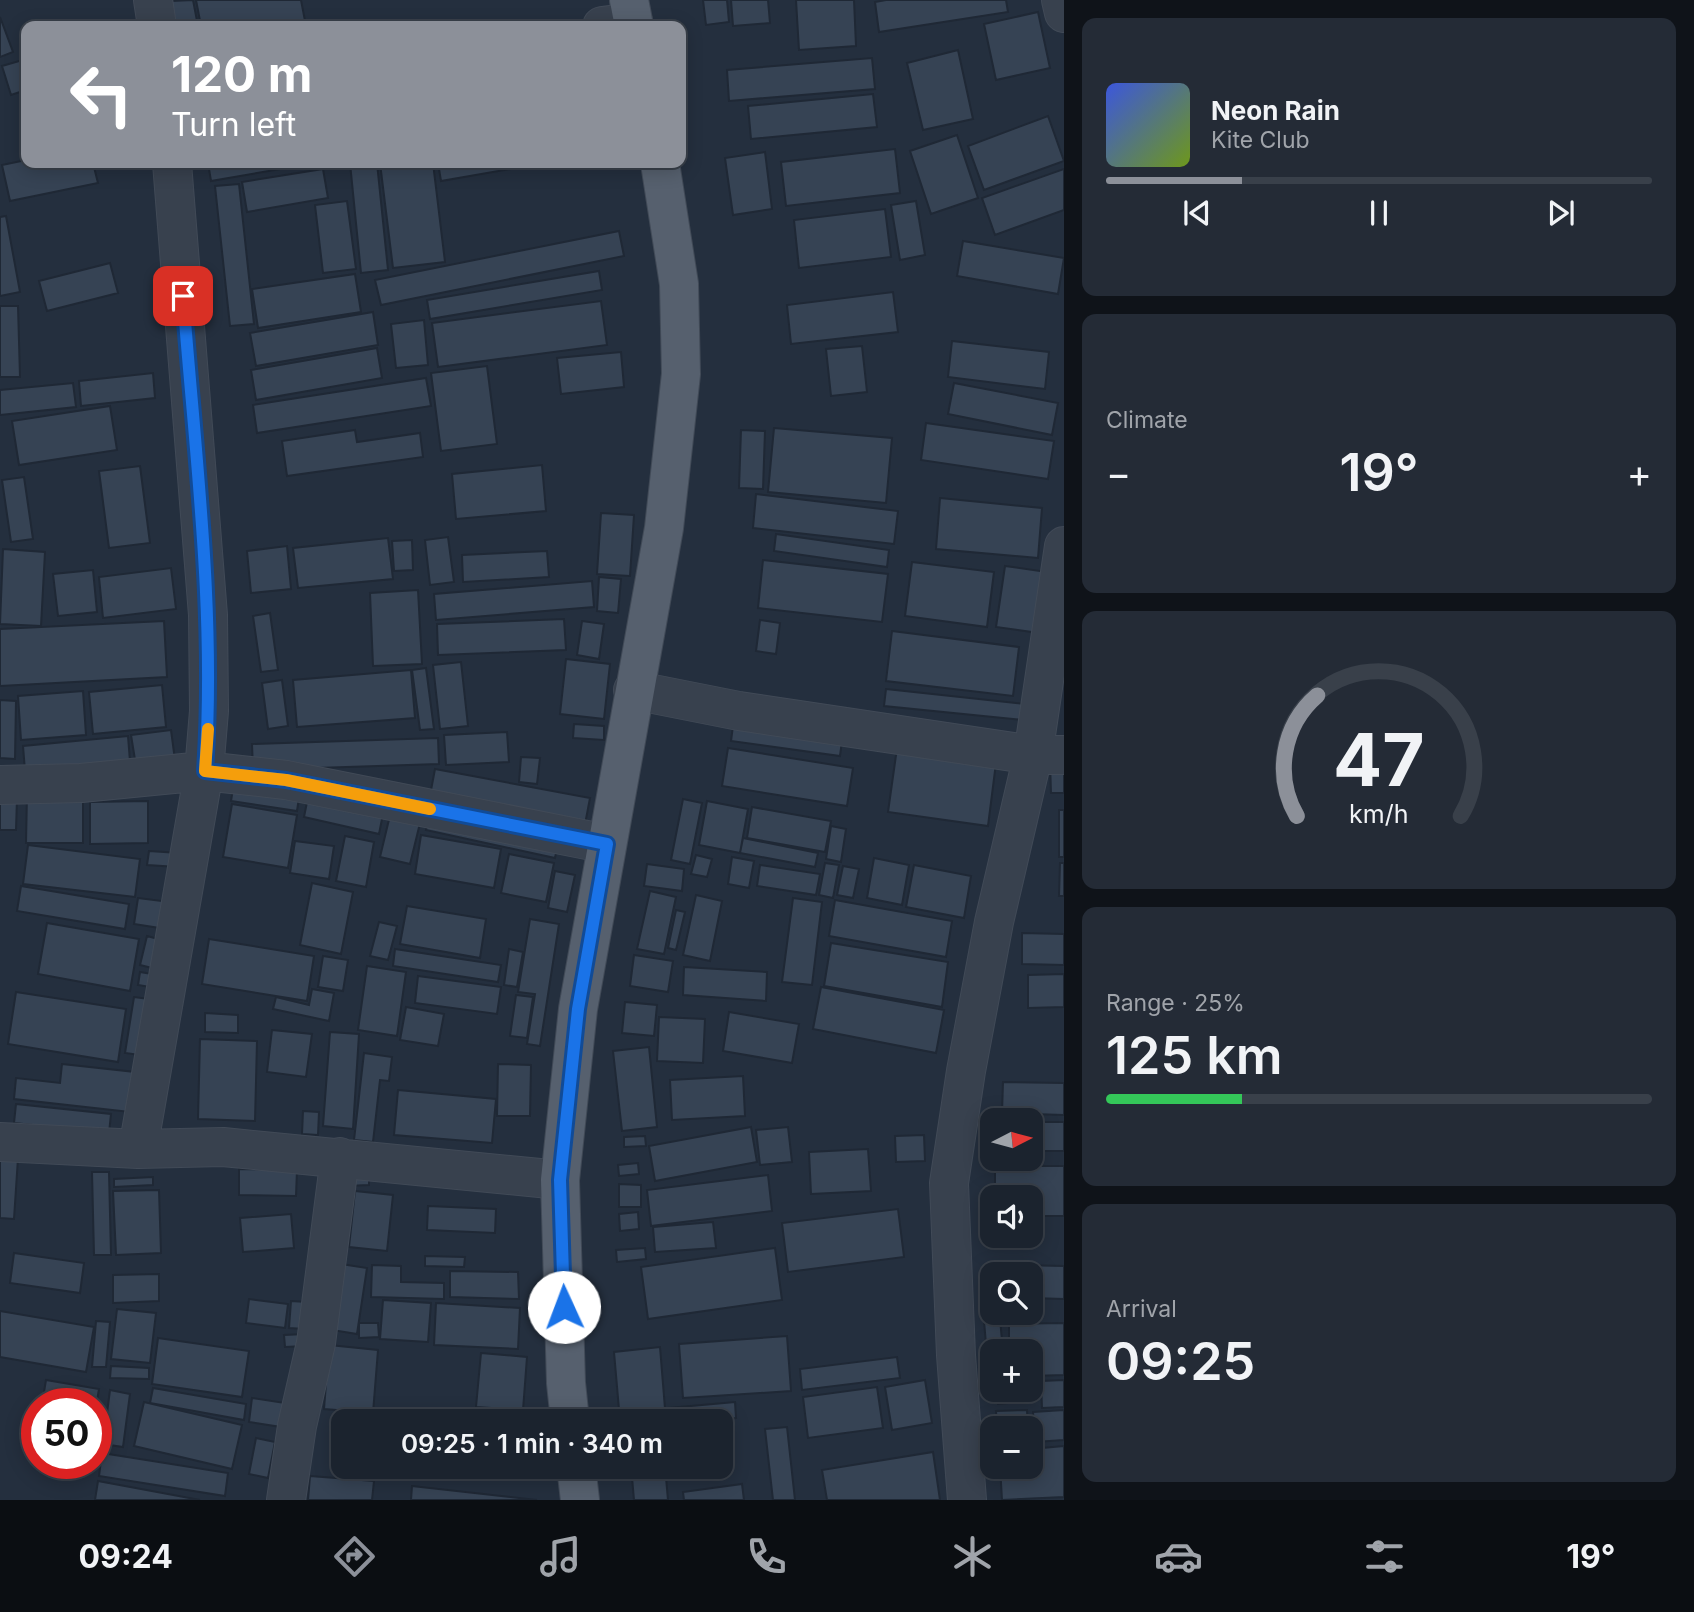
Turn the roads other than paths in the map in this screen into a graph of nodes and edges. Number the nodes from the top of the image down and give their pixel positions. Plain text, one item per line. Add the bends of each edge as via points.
1 (153, 0) edge
2 (1061, 0) edge
3 (1064, 13) edge
4 (156, 21) edge
5 (172, 168) edge
6 (661, 168) edge
7 (1064, 546) edge
8 (633, 690) junction
9 (1049, 755) edge
10 (205, 771) junction
11 (0, 785) edge
12 (607, 844) junction
13 (0, 1142) edge
14 (138, 1149) junction
15 (340, 1157) junction
16 (560, 1180) junction
17 (569, 1409) edge
18 (578, 1479) edge
19 (286, 1500) edge
20 (580, 1500) edge
21 (967, 1500) edge

1 - 4 street
2 - 3 street
5 - 10 street via 208,615
6 - 8 main road via 680,284 681,374 664,528
7 - 9 street
8 - 9 street via 739,711
8 - 12 main road
9 - 21 street via 994,922 949,1183
10 - 11 street via 81,783
10 - 12 street via 286,780
10 - 14 street
12 - 16 main road via 578,1009
13 - 14 street
14 - 15 street via 223,1147
15 - 16 street
15 - 19 street via 316,1343
16 - 17 main road
18 - 20 main road

